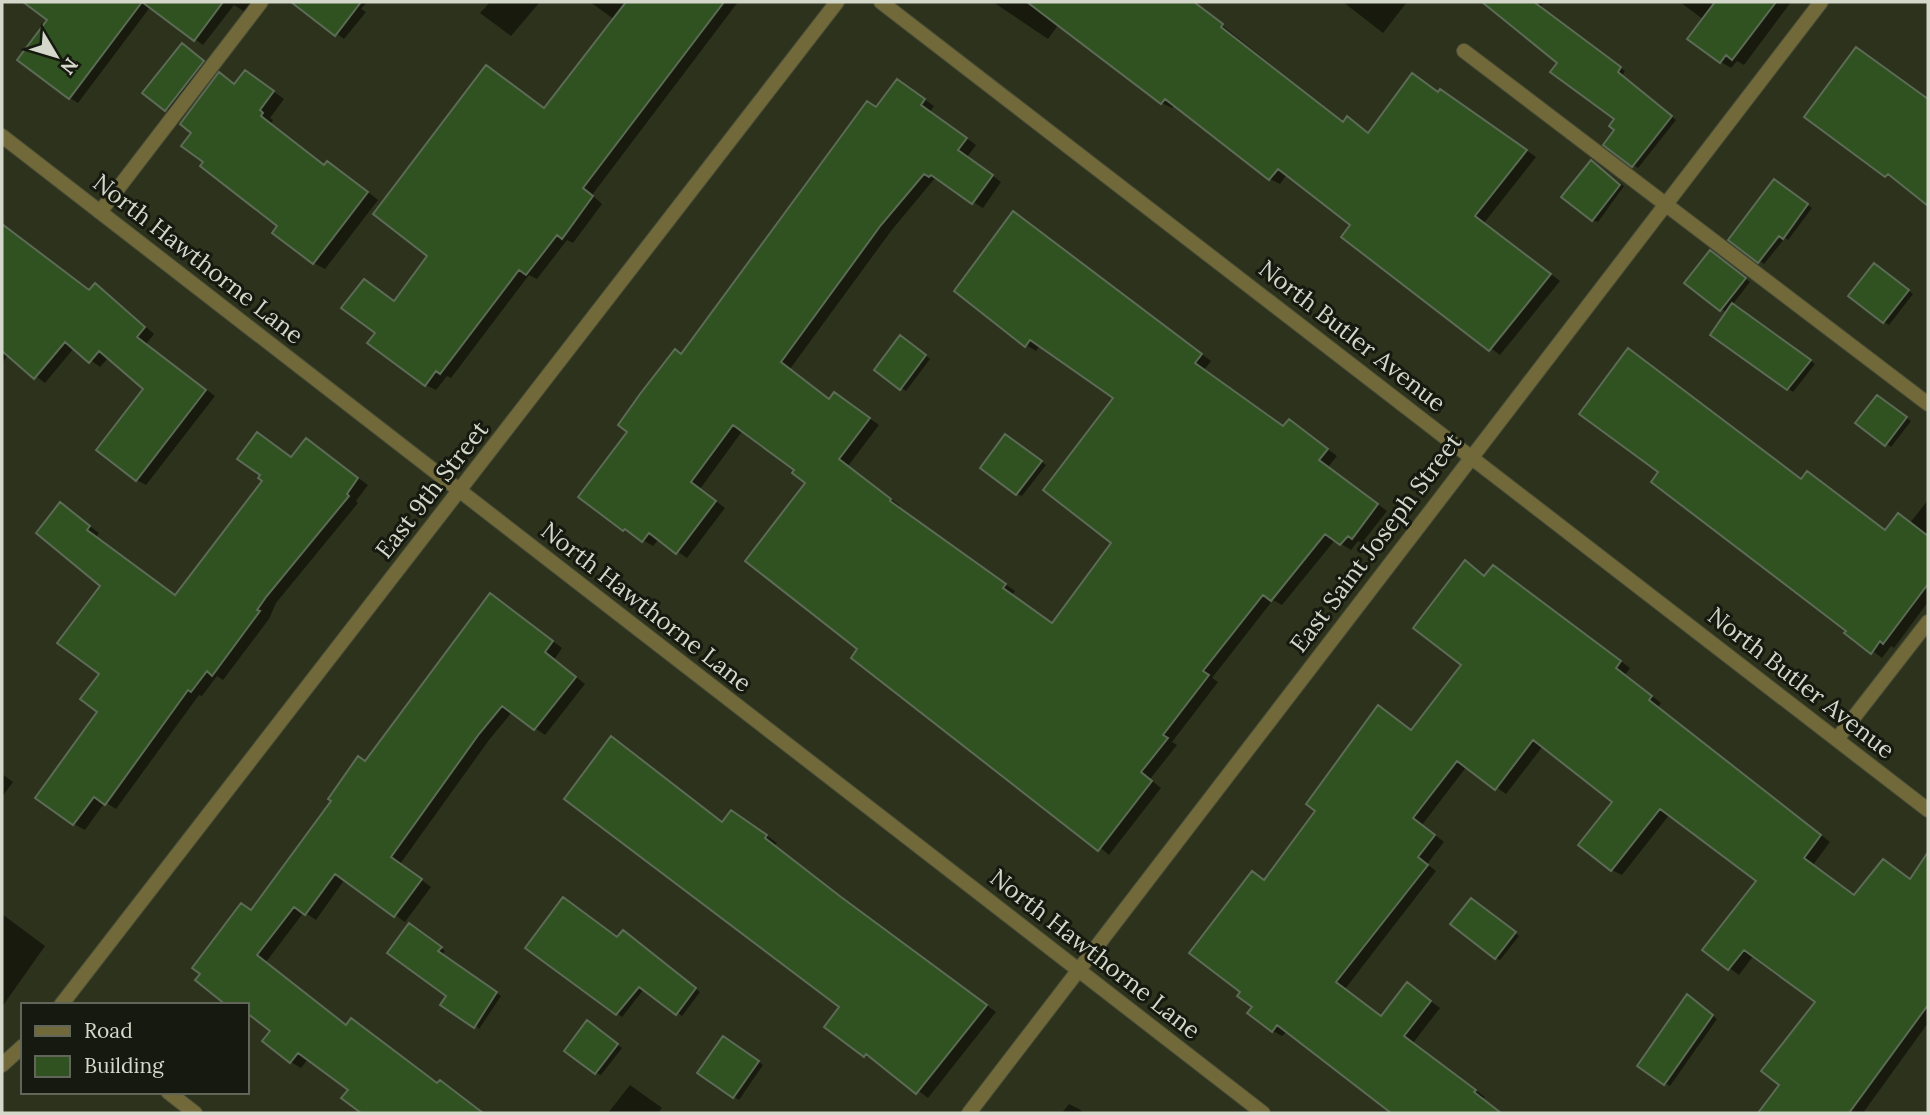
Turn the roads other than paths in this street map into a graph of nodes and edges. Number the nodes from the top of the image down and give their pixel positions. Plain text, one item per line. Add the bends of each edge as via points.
1 (261, 2) edge
2 (837, 2) edge
3 (881, 2) edge
4 (1821, 2) edge
5 (1464, 51) dead end
6 (2, 136) edge
7 (1665, 205) junction
8 (100, 212) junction
9 (1928, 404) edge
10 (1471, 456) junction
11 (460, 491) junction
12 (1928, 622) edge
13 (1836, 739) junction
14 (1928, 810) edge
15 (1079, 971) junction
16 (63, 1003) edge
17 (21, 1048) edge
18 (2, 1065) edge
19 (171, 1094) edge
20 (195, 1113) edge
21 (969, 1113) edge
22 (1264, 1113) edge

1 - 8 street
2 - 11 street, East 9th Street
3 - 10 street, North Butler Avenue
4 - 7 street, East Saint Joseph Street
5 - 7 street
6 - 8 street, North Hawthorne Lane
7 - 9 street
7 - 10 street, East Saint Joseph Street
8 - 11 street, North Hawthorne Lane
10 - 13 street, North Butler Avenue
10 - 15 street, East Saint Joseph Street
11 - 15 street, North Hawthorne Lane
11 - 16 street, East 9th Street
12 - 13 street
13 - 14 street, North Butler Avenue
15 - 21 street, East Saint Joseph Street
15 - 22 street, North Hawthorne Lane
17 - 18 street
19 - 20 street

